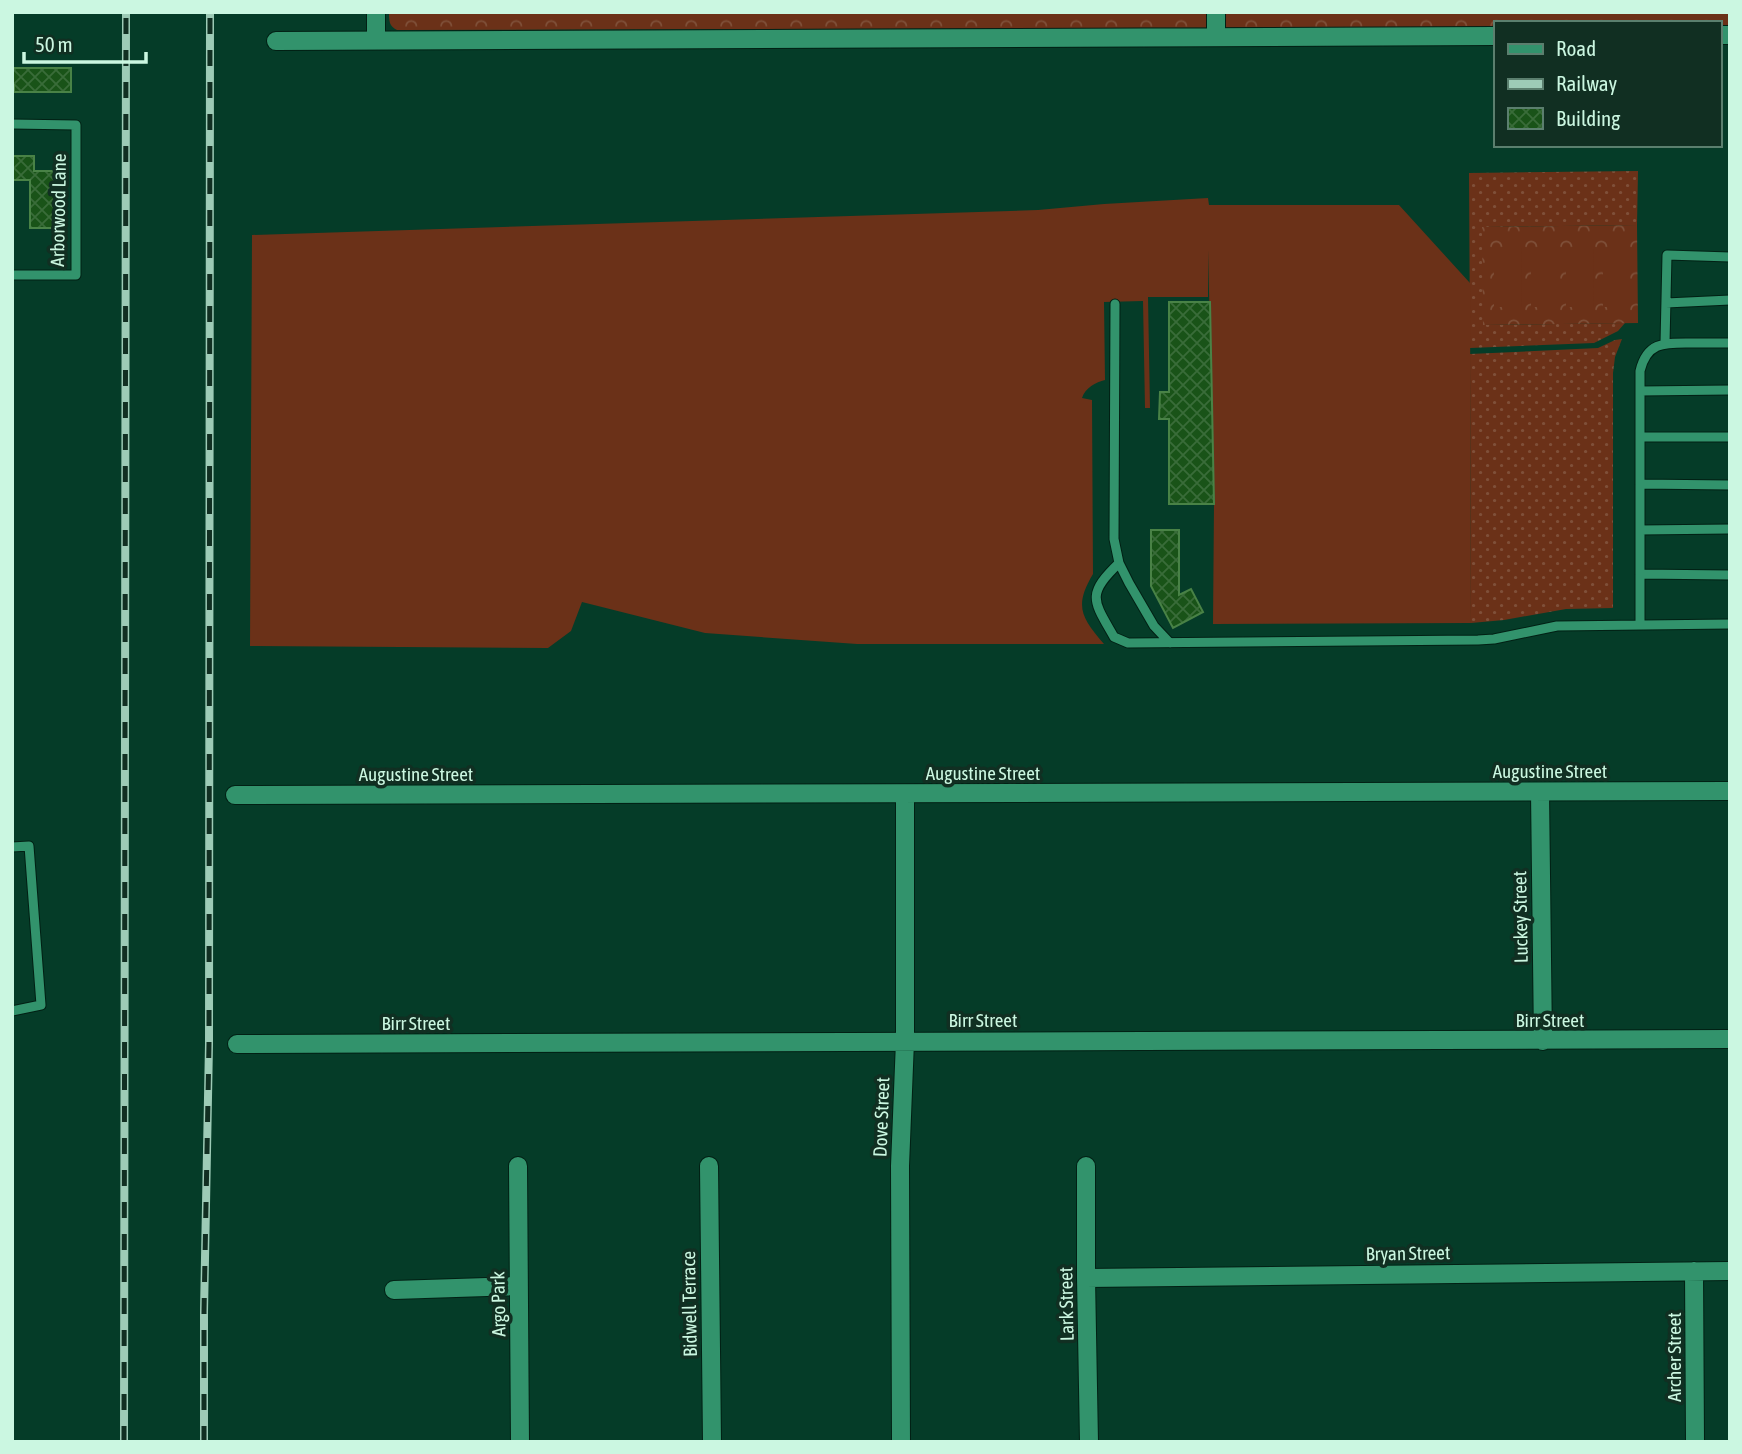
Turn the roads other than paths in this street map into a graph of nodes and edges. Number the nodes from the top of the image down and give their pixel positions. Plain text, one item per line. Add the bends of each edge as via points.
1 (376, 12) edge
2 (1216, 12) edge
3 (1216, 36) junction
4 (1494, 36) edge
5 (376, 39) junction
6 (276, 41) dead end
7 (12, 124) edge
8 (1730, 257) edge
9 (12, 275) edge
10 (1730, 300) edge
11 (1666, 303) junction
12 (1115, 304) dead end
13 (1665, 343) junction
14 (1730, 343) edge
15 (1730, 390) edge
16 (1640, 391) junction
17 (1640, 437) junction
18 (1730, 437) edge
19 (1640, 484) junction
20 (1730, 485) edge
21 (1730, 529) edge
22 (1640, 530) junction
23 (1119, 563) junction
24 (1640, 574) junction
25 (1730, 575) edge
26 (1730, 624) edge
27 (1640, 625) junction
28 (1170, 643) junction
29 (1540, 792) junction
30 (1730, 792) edge
31 (905, 794) junction
32 (235, 795) dead end
33 (12, 847) edge
34 (12, 1011) edge
35 (1730, 1039) edge
36 (905, 1041) junction
37 (1543, 1041) junction
38 (237, 1044) dead end
39 (518, 1166) dead end
40 (709, 1166) dead end
41 (1086, 1166) dead end
42 (1694, 1271) junction
43 (1730, 1271) edge
44 (1086, 1278) junction
45 (518, 1286) junction
46 (394, 1290) dead end
47 (520, 1442) edge
48 (712, 1442) edge
49 (901, 1442) edge
50 (1090, 1442) edge
51 (1695, 1442) edge

1 - 5 street
2 - 3 street
3 - 4 street
3 - 5 street
5 - 6 street
7 - 9 lane, Arborwood Lane via 76,125 76,275
8 - 11 lane via 1667,255
10 - 11 lane
11 - 13 lane
12 - 23 lane via 1114,539
13 - 14 lane
13 - 16 lane via 1643,360
15 - 16 lane
16 - 17 lane
17 - 18 lane
17 - 19 lane
19 - 20 lane
19 - 22 lane
21 - 22 lane
22 - 24 lane
23 - 28 lane via 1154,626
23 - 28 lane via 1096,590 1096,602 1114,637
24 - 25 lane
24 - 27 lane
26 - 27 lane
27 - 28 lane via 1557,626 1478,640
29 - 30 street, Augustine Street
29 - 31 street, Augustine Street
29 - 37 street, Luckey Street
31 - 32 street, Augustine Street
31 - 36 street, Dove Street
33 - 34 lane via 29,846 41,1006
35 - 37 street, Birr Street
36 - 37 street, Birr Street
36 - 38 street, Birr Street
36 - 49 street, Dove Street via 900,1166
39 - 45 street, Argo Park
40 - 48 street, Bidwell Terrace
41 - 44 street, Lark Street
42 - 43 street, Bryan Street
42 - 44 street, Bryan Street
42 - 51 street, Archer Street
44 - 50 street, Lark Street
45 - 46 street
45 - 47 street, Argo Park

